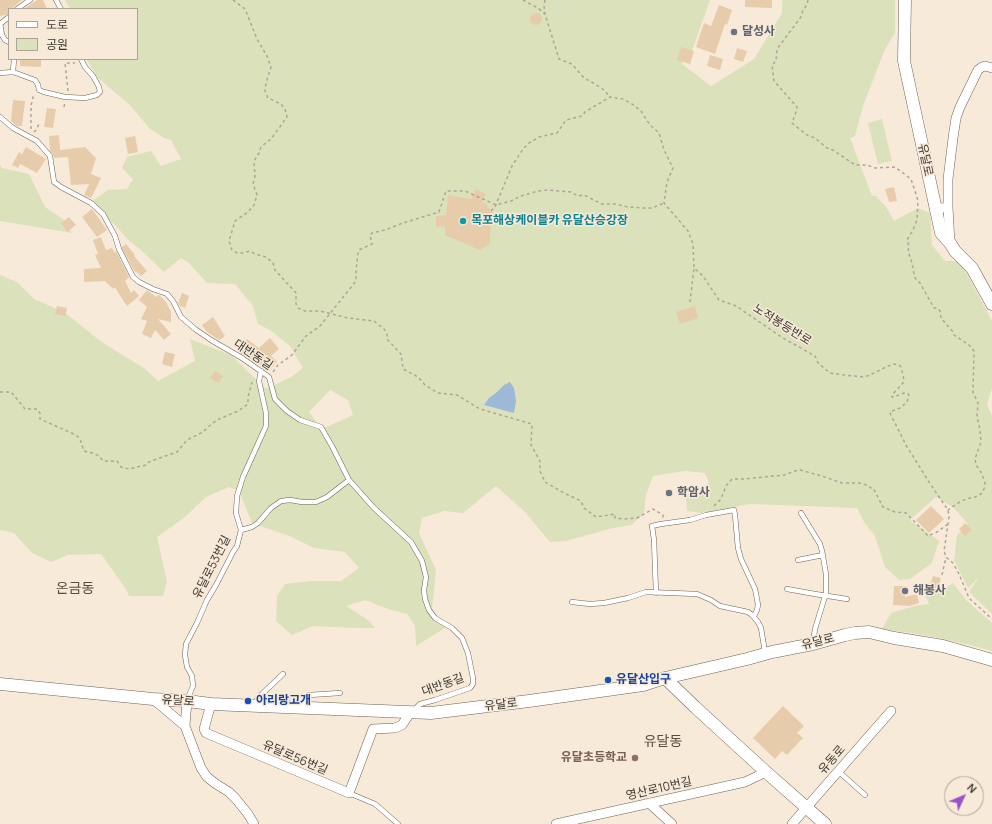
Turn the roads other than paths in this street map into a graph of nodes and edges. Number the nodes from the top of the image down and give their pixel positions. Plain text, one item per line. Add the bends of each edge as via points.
1 (30, 0) edge
2 (904, 0) edge
3 (18, 8) edge
4 (8, 18) edge
5 (0, 24) edge
6 (8, 42) edge
7 (14, 60) edge
8 (82, 61) edge
9 (992, 68) edge
10 (13, 72) junction
11 (0, 74) edge
12 (0, 117) edge
13 (942, 208) junction
14 (992, 304) edge
15 (261, 371) junction
16 (349, 480) junction
17 (802, 513) dead end
18 (241, 530) junction
19 (823, 555) junction
20 (798, 560) dead end
21 (787, 589) dead end
22 (656, 593) junction
23 (826, 595) junction
24 (847, 598) dead end
25 (572, 602) dead end
26 (754, 616) junction
27 (813, 644) junction
28 (765, 654) junction
29 (992, 660) edge
30 (282, 674) dead end
31 (665, 678) junction
32 (0, 684) edge
33 (340, 693) dead end
34 (153, 699) junction
35 (186, 701) junction
36 (211, 704) junction
37 (253, 706) junction
38 (295, 708) junction
39 (891, 711) dead end
40 (410, 713) junction
41 (185, 726) junction
42 (838, 771) junction
43 (766, 772) junction
44 (348, 793) junction
45 (864, 795) dead end
46 (649, 804) junction
47 (807, 807) junction
48 (254, 824) edge
49 (398, 824) edge
50 (556, 824) edge
51 (672, 824) edge
52 (792, 824) edge
53 (825, 824) edge

1 - 3 lane
2 - 13 street, 유달로 via 904,61
4 - 5 lane
5 - 6 lane via 2,35
7 - 10 lane
8 - 10 lane via 99,87 100,92 97,95 84,98 44,92 39,90 35,80
9 - 13 street via 985,66 978,70 958,113
10 - 11 lane
12 - 15 lane, 대반동길 via 13,128 37,141 50,156 54,182 92,204 103,214 133,277 153,289 168,294 181,317 195,329
13 - 14 street, 유달로 via 941,233 972,268
15 - 16 lane, 대반동길 via 270,378 274,398 287,411 300,420 321,427
15 - 18 lane, 유달로53번길 via 259,381 266,426 237,496 236,513
16 - 18 lane via 316,502 281,501 258,523
16 - 40 lane, 대반동길 via 374,508 411,542 422,561 426,577 424,590 429,610 462,638 468,654 473,678 470,688 420,704
17 - 19 lane via 820,544
18 - 35 lane, 유달로53번길 via 237,546 186,644 184,655 194,686
19 - 20 lane
19 - 23 lane
21 - 23 lane
22 - 25 lane via 642,593 604,603
22 - 26 lane via 697,594 720,606 748,612
22 - 26 lane via 652,526 734,510 738,548 757,599 758,605
23 - 24 lane
23 - 27 lane
26 - 28 lane via 760,628
27 - 28 street, 유달로
27 - 29 street, 유달로 via 844,635 869,632 943,646
28 - 31 street, 유달로
30 - 37 lane
31 - 40 street, 유달로 via 643,685 529,701 431,713
31 - 43 street
32 - 34 street, 유달로
33 - 38 lane via 305,696
34 - 35 street, 유달로
34 - 41 street
35 - 36 street, 유달로
35 - 41 street
36 - 37 street, 유달로
36 - 44 street, 유달로56번길 via 204,730 206,733
37 - 38 street, 유달로
38 - 40 street, 유달로
39 - 42 street, 유동로
40 - 44 street via 402,725 395,728 373,729
41 - 48 street via 204,773 229,792
42 - 45 lane
42 - 47 street, 유동로
43 - 46 street, 영산로10번길 via 745,782
43 - 47 street
44 - 49 lane, 유달로56번길 via 375,804
46 - 50 street, 영산로10번길
46 - 51 street
47 - 52 street, 유동로
47 - 53 street

